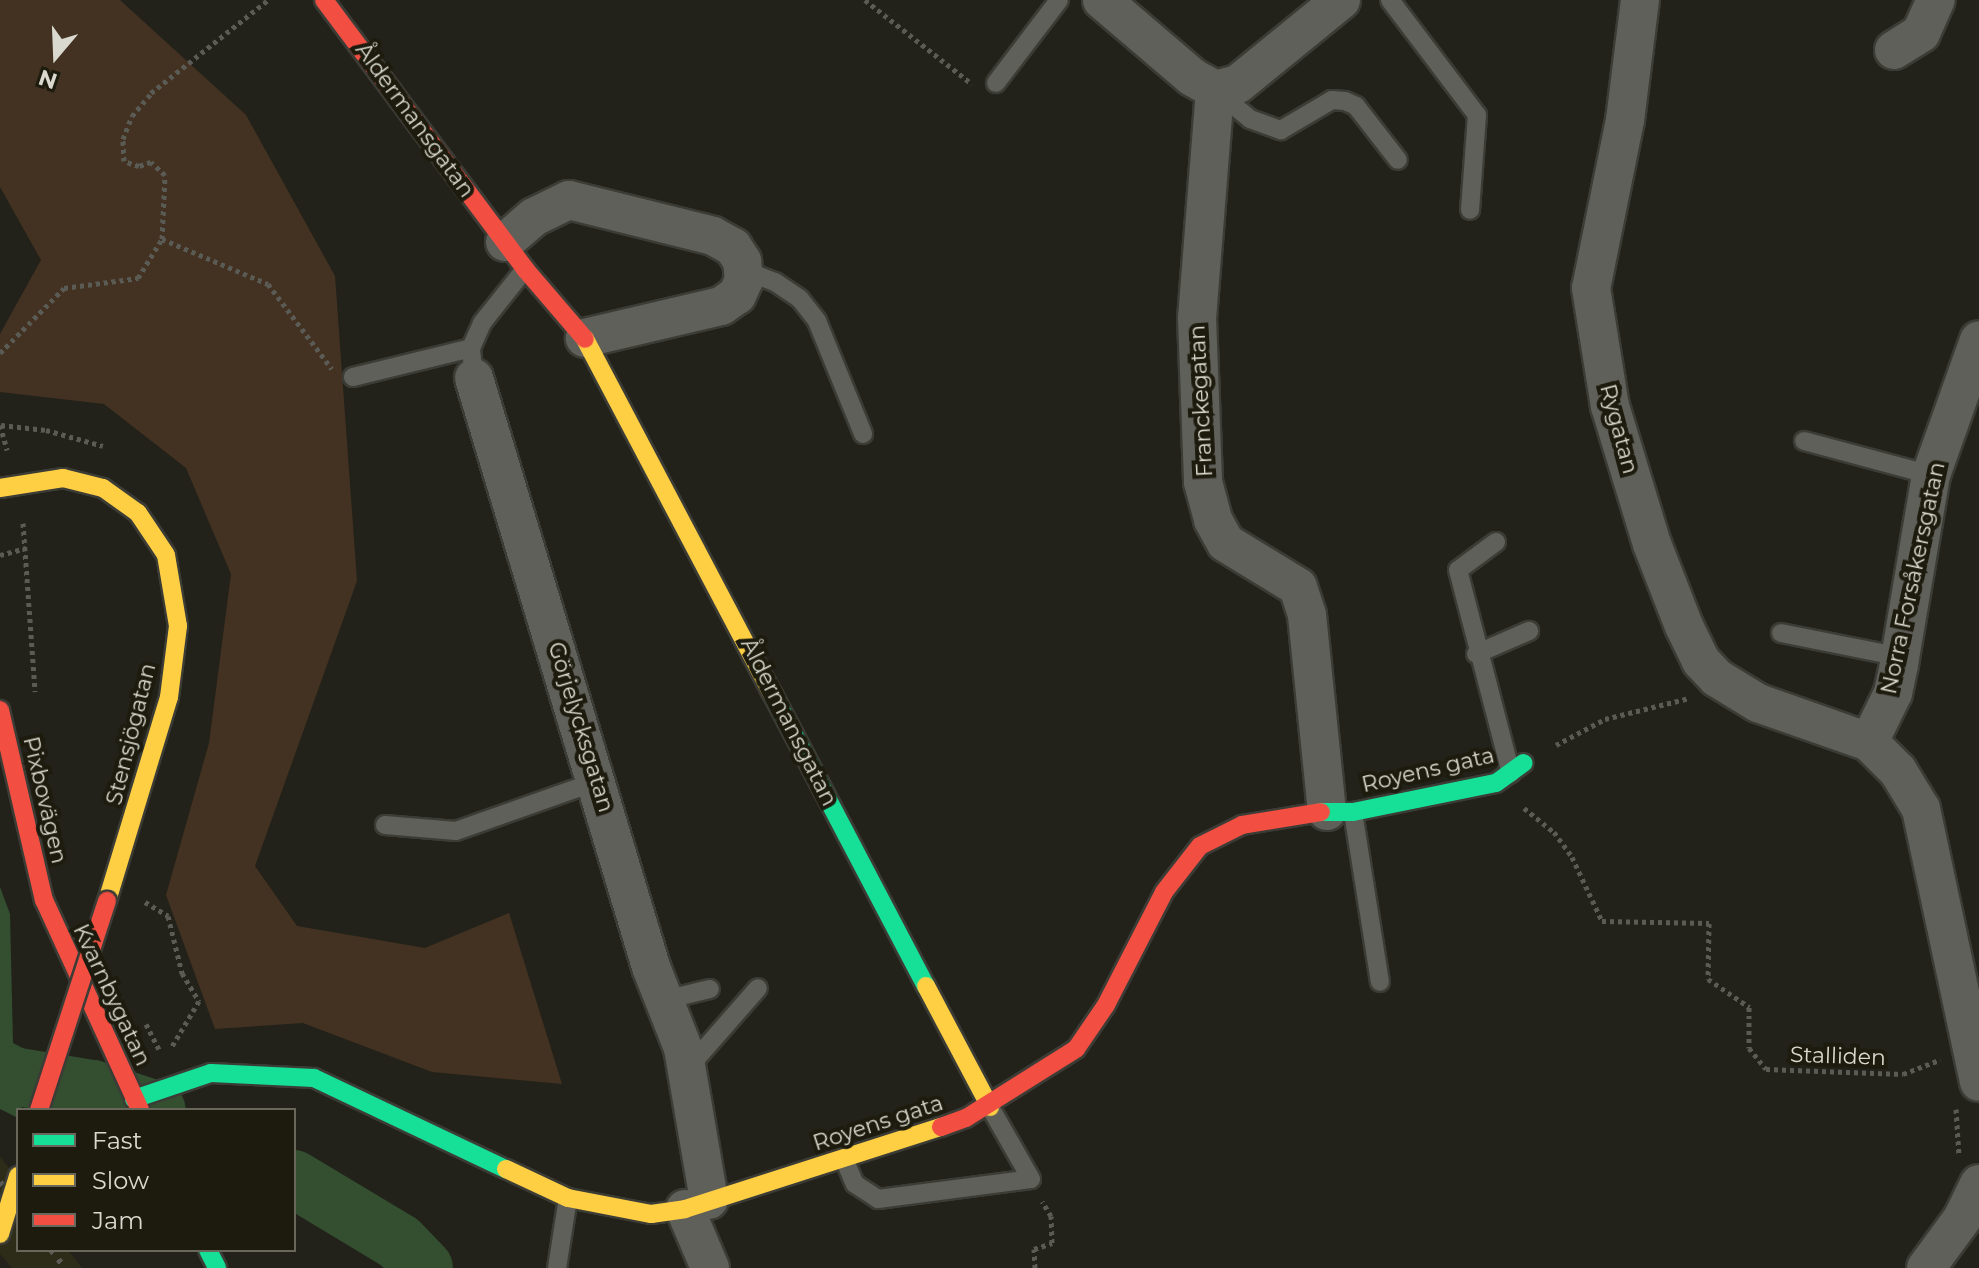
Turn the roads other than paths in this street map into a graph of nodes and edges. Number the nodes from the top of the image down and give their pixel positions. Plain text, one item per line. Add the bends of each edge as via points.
1 (324, 0) edge
2 (1059, 0) edge
3 (1102, 0) edge
4 (1341, 0) edge
5 (1390, 0) edge
6 (1640, 0) edge
7 (1936, 0) edge
8 (1894, 50) dead end
9 (996, 83) road end
10 (1215, 90) junction
11 (1398, 160) dead end
12 (1470, 210) dead end
13 (515, 256) junction
14 (746, 271) junction
15 (585, 338) junction
16 (1979, 340) edge
17 (473, 363) junction
18 (353, 377) road end
19 (863, 434) dead end
20 (1804, 441) dead end
21 (1931, 475) junction
22 (7, 486) edge
23 (1496, 542) dead end
24 (1529, 631) dead end
25 (1781, 633) dead end
26 (1476, 654) junction
27 (1901, 657) junction
28 (0, 710) edge
29 (1869, 742) junction
30 (1510, 774) joint
31 (597, 781) junction
32 (1340, 811) junction
33 (385, 825) dead end
34 (44, 900) joint
35 (1380, 982) dead end
36 (758, 988) dead end
37 (710, 989) dead end
38 (664, 1000) junction
39 (688, 1068) junction
40 (1979, 1082) edge
41 (137, 1105) edge
42 (990, 1107) junction
43 (40, 1108) edge
44 (845, 1160) junction
45 (16, 1182) edge
46 (1979, 1184) edge
47 (568, 1198) junction
48 (697, 1204) junction
49 (0, 1234) edge
50 (557, 1268) edge
51 (710, 1268) edge
52 (1926, 1268) edge

1 - 13 street, Åldermansgatan
2 - 9 lane
3 - 10 street via 1192,77
4 - 10 street via 1238,84
5 - 12 lane via 1477,115
6 - 29 street, Rygatan via 1625,120 1591,288 1610,406 1652,544 1684,626 1701,661 1717,678 1758,703
7 - 8 street via 1921,33
10 - 11 lane via 1250,119 1281,130 1332,100 1345,101 1356,106
10 - 32 street, Franckegatan via 1197,317 1203,482 1213,520 1226,543 1298,587
13 - 14 street via 534,217 569,200 713,236 733,247
13 - 15 street, Åldermansgatan
13 - 17 lane via 482,323
14 - 15 street via 737,295 721,306
14 - 19 lane via 800,299 817,321
15 - 42 street, Åldermansgatan
16 - 21 street, Norra Forsåkersgatan
17 - 18 lane
17 - 31 street, Görjelycksgatan
20 - 21 lane
21 - 27 street, Norra Forsåkersgatan
22 - 43 street, Stensjögatan, bridge via 63,478 103,488 138,513 166,555 178,626 169,697 152,766
23 - 26 lane via 1458,570
24 - 26 lane
25 - 27 lane
26 - 30 lane
27 - 29 street, Norra Forsåkersgatan via 1893,693
28 - 34 street, Pixbovägen
29 - 40 street via 1898,771 1921,809
30 - 32 street, Royens gata
31 - 33 lane via 456,831
31 - 38 street, Görjelycksgatan
32 - 35 lane
32 - 42 street, Royens gata via 1242,825 1200,846 1164,892 1106,1005 1076,1049
34 - 41 street, Kvarnbygatan
36 - 39 lane
37 - 38 lane
38 - 39 street, Görjelycksgatan
39 - 48 street, Görjelycksgatan
41 - 47 street, Royens gata via 211,1073 314,1078
42 - 44 street, Royens gata
42 - 44 lane via 1031,1179 878,1199 855,1184
44 - 48 street, Royens gata
45 - 49 street, bridge
46 - 52 street via 1962,1219
47 - 48 street, Royens gata via 651,1214
47 - 50 lane
48 - 51 street, Görjelycksgatan

